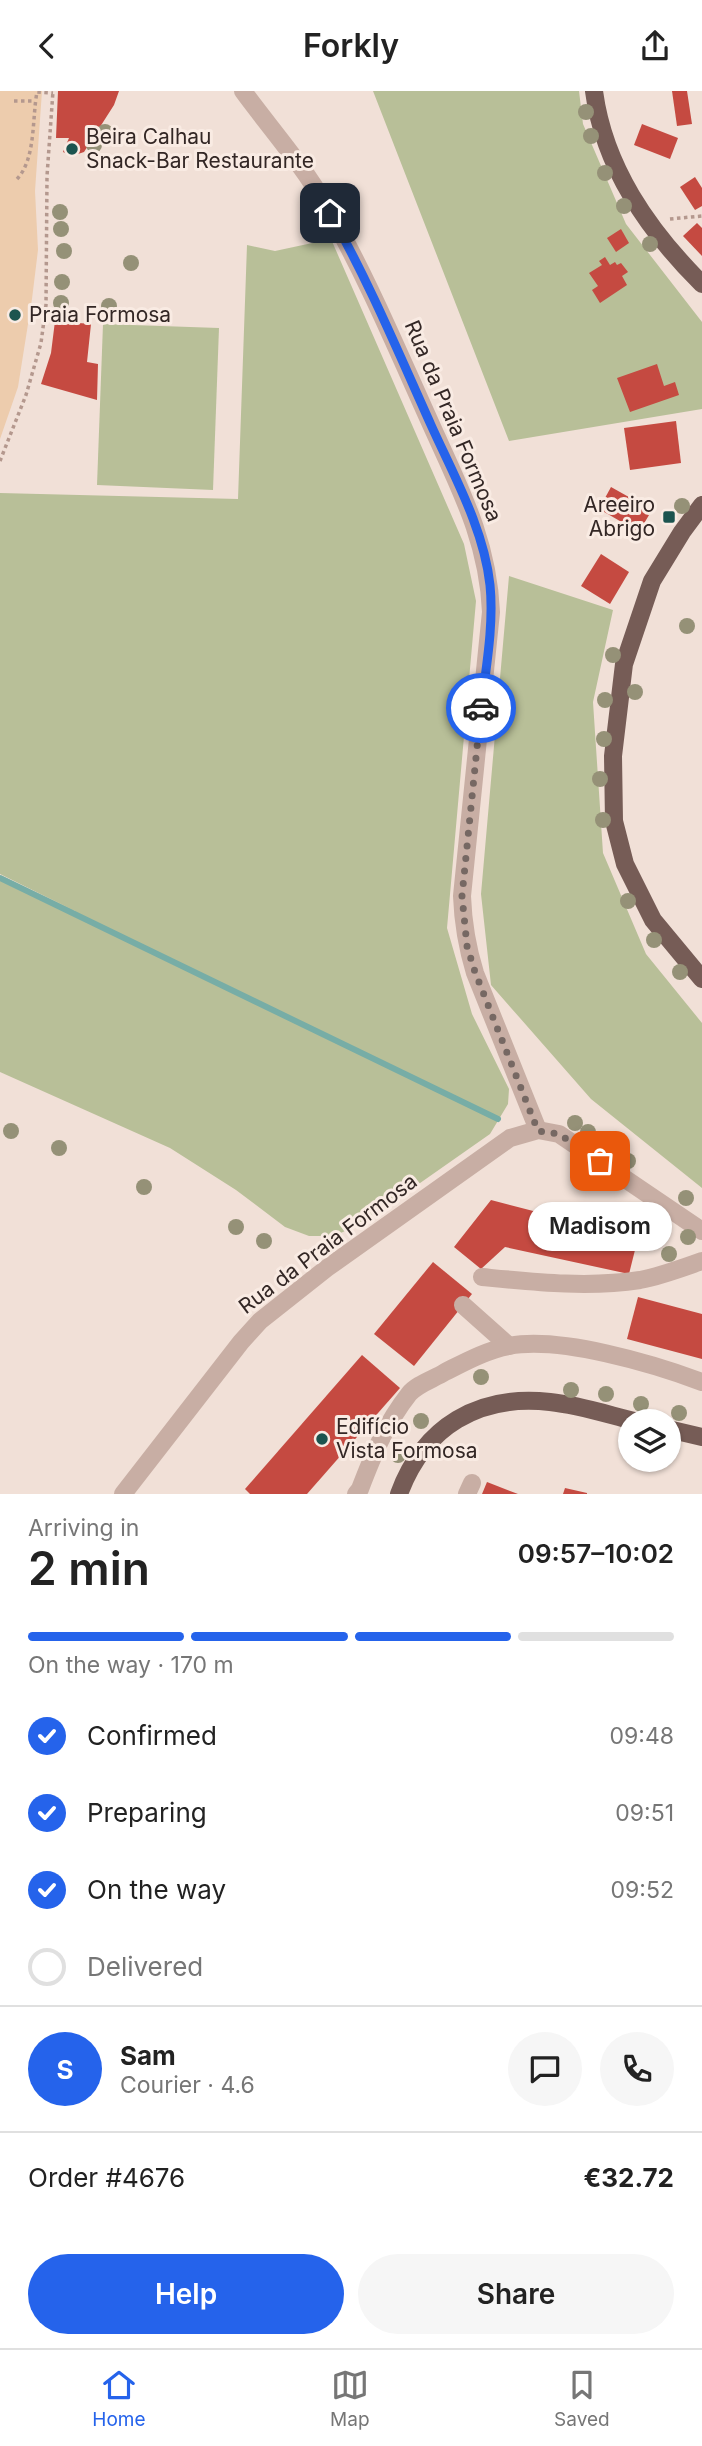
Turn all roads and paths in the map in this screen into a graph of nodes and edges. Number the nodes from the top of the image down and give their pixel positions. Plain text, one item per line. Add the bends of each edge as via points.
1 (243, 91) edge
2 (594, 91) edge
3 (53, 92) edge
4 (14, 100) dead end
5 (35, 101) junction
6 (17, 179) dead end
7 (702, 284) edge
8 (0, 461) edge
9 (702, 505) edge
10 (702, 979) edge
11 (538, 1131) junction
12 (702, 1231) edge
13 (702, 1261) edge
14 (482, 1277) dead end
15 (463, 1304) dead end
16 (509, 1346) junction
17 (702, 1382) edge
18 (618, 1417) edge
19 (681, 1432) edge
20 (702, 1437) edge
21 (123, 1494) edge
22 (356, 1494) edge
23 (400, 1494) edge

1 - 11 street, Rua da Praia Formosa via 323,201 349,245 483,550 491,612 463,921 475,972
2 - 7 main road via 611,158 629,193
3 - 5 path via 37,92
3 - 8 path via 41,342
4 - 5 path
5 - 6 path via 29,149
9 - 10 main road via 652,581 624,664 613,756 614,821 625,864 653,920
11 - 12 street via 559,1134
11 - 21 street, Rua da Praia Formosa via 500,1145 260,1321
13 - 14 street via 639,1280 558,1284
15 - 16 street
16 - 17 street via 563,1345 667,1369
16 - 22 street via 468,1360 411,1391 378,1441
18 - 23 main road via 550,1402 515,1400 480,1408 430,1442
19 - 20 main road

